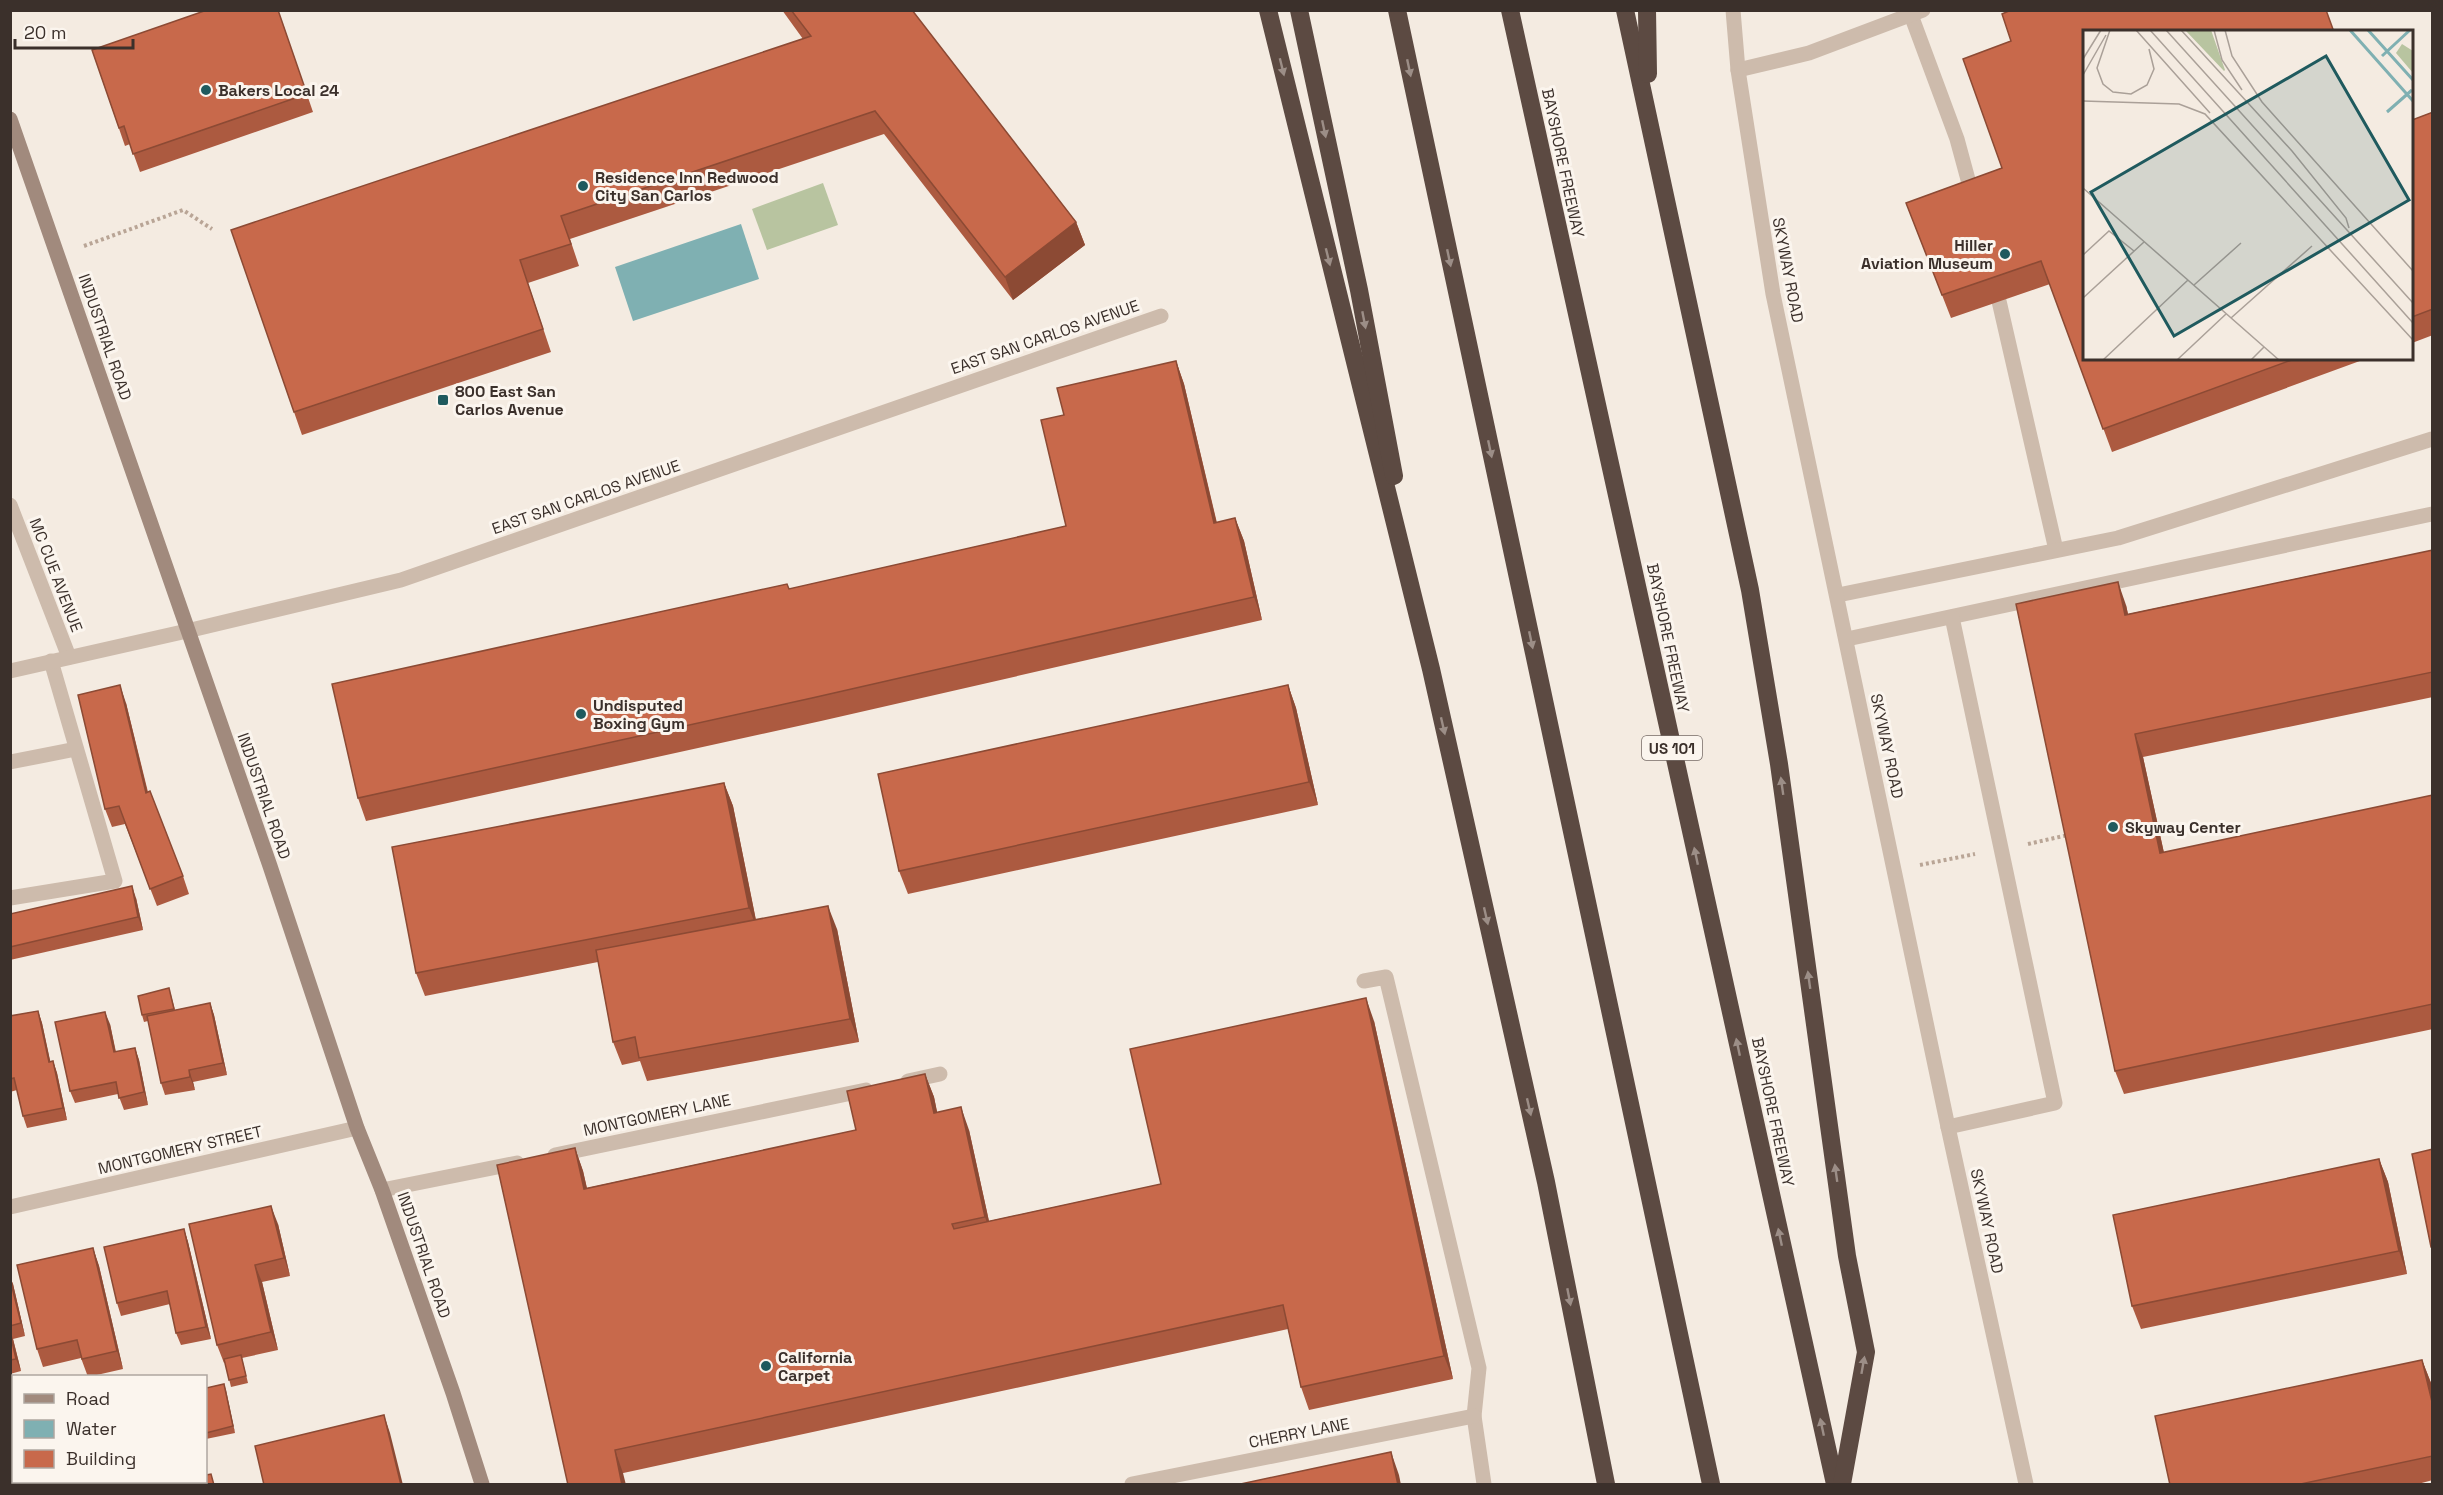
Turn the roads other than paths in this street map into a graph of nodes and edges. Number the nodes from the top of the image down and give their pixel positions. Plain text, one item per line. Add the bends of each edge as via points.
1 (1268, 10) edge
2 (1299, 10) edge
3 (1397, 10) edge
4 (1510, 10) edge
5 (1625, 10) edge
6 (1647, 10) edge
7 (1733, 10) edge
8 (1917, 13) edge
9 (1738, 70) junction
10 (1648, 109) junction
11 (10, 119) edge
12 (1975, 204) edge
13 (1999, 301) edge
14 (1161, 316) dead end
15 (2433, 439) edge
16 (10, 505) edge
17 (2433, 514) edge
18 (2056, 550) junction
19 (1838, 595) junction
20 (1952, 617) junction
21 (187, 631) junction
22 (1847, 639) junction
23 (69, 657) junction
24 (51, 661) junction
25 (1431, 669) junction
26 (10, 671) edge
27 (76, 749) junction
28 (10, 762) edge
29 (10, 898) edge
30 (1364, 981) dead end
31 (940, 1074) dead end
32 (1947, 1127) junction
33 (357, 1128) junction
34 (382, 1190) junction
35 (10, 1207) edge
36 (1474, 1416) junction
37 (482, 1485) edge
38 (1132, 1485) edge
39 (1484, 1485) edge
40 (1606, 1485) edge
41 (1711, 1485) edge
42 (1835, 1485) edge
43 (1842, 1485) edge
44 (2026, 1485) edge

1 -> 25 highway
2 -> 25 highway via 1359,290
3 -> 41 highway
42 -> 4 highway, BAYSHORE FREEWAY / US 101
5 - 10 highway
6 - 10 highway
7 - 9 street, SKYWAY ROAD
8 - 9 street via 1809,53
8 - 12 street
9 - 19 street, SKYWAY ROAD via 1773,294
43 -> 10 highway via 1866,1352 1847,1256 1758,632
11 - 21 main road, INDUSTRIAL ROAD
13 - 18 street
14 - 21 street, EAST SAN CARLOS AVENUE via 401,580
15 - 18 street via 2118,538
16 - 23 street, MC CUE AVENUE
17 - 20 street
18 - 19 street
19 - 22 street, SKYWAY ROAD
20 - 22 street
20 - 32 street via 2055,1104
21 - 23 street, EAST SAN CARLOS AVENUE
21 - 33 main road, INDUSTRIAL ROAD
22 - 32 street, SKYWAY ROAD
23 - 24 street, EAST SAN CARLOS AVENUE
24 - 26 street, EAST SAN CARLOS AVENUE
24 - 27 street
25 -> 40 highway via 1546,1182
27 - 28 street
27 - 29 street via 115,881
30 - 36 street via 1386,977 1479,1368
31 - 34 street, MONTGOMERY LANE
32 - 44 street, SKYWAY ROAD
33 - 34 main road, INDUSTRIAL ROAD
33 - 35 street, MONTGOMERY STREET
34 - 37 main road, INDUSTRIAL ROAD
36 - 38 street, CHERRY LANE
36 - 39 street

